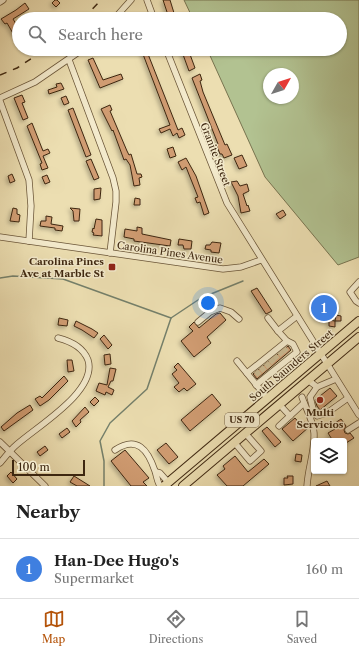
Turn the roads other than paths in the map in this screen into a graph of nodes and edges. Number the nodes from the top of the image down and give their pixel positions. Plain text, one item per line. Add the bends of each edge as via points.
1 (131, 0) edge
2 (147, 0) edge
3 (120, 12) edge
4 (151, 12) edge
5 (74, 56) edge
6 (169, 56) edge
7 (69, 60) junction
8 (0, 99) edge
9 (0, 237) edge
10 (29, 241) junction
11 (110, 253) junction
12 (261, 260) junction
13 (359, 282) edge
14 (359, 303) edge
15 (297, 316) junction
16 (268, 318) dead end
17 (239, 319) dead end
18 (359, 321) edge
19 (198, 322) dead end
20 (278, 331) junction
21 (359, 337) edge
22 (58, 338) dead end
23 (287, 341) junction
24 (320, 354) junction
25 (237, 361) dead end
26 (326, 365) junction
27 (247, 373) junction
28 (336, 379) junction
29 (308, 380) junction
30 (256, 385) junction
31 (317, 387) junction
32 (267, 398) junction
33 (348, 398) junction
34 (305, 399) junction
35 (279, 404) junction
36 (359, 415) edge
37 (290, 416) junction
38 (359, 423) edge
39 (279, 426) dead end
40 (348, 430) dead end
41 (245, 433) junction
42 (0, 442) edge
43 (234, 442) junction
44 (115, 450) dead end
45 (10, 452) junction
46 (0, 462) edge
47 (156, 472) junction
48 (164, 485) edge
49 (45, 486) edge
50 (183, 486) edge
51 (307, 486) edge

1 - 3 street
2 - 4 street
5 - 7 street
6 - 12 street, Granite Street via 222,194
7 - 8 street via 35,82
7 - 11 street via 116,191
8 - 10 street via 29,180
9 - 10 street, Carolina Pines Avenue
10 - 11 street, Carolina Pines Avenue
11 - 12 street, Carolina Pines Avenue via 224,269 241,267
12 - 15 street
13 - 14 street via 350,292
15 - 20 street
15 - 24 street
16 - 20 street
17 - 19 street via 231,312 220,308
18 - 24 highway, South Saunders Street / US 70
20 - 23 street
21 - 26 highway, US 70
22 - 45 street via 74,344 83,351 89,368 87,379 72,399
23 - 27 street via 269,358
23 - 30 street via 293,344 297,352
24 - 26 street
24 - 32 highway, South Saunders Street / US 70
25 - 27 street
26 - 28 street
26 - 29 highway, US 70
27 - 30 street
28 - 31 street
28 - 33 street
29 - 31 street
29 - 35 highway, US 70
30 - 32 street
31 - 34 street
32 - 48 highway, South Saunders Street / US 70
33 - 34 street via 319,416
33 - 36 street
34 - 37 street
34 - 51 street via 314,432
35 - 37 street
35 - 41 highway, US 70
37 - 39 street
38 - 40 street
41 - 43 highway, US 70
41 - 43 street via 261,451 250,461
42 - 45 street
43 - 50 highway, US 70
44 - 47 street via 123,445 138,444
45 - 46 street
45 - 49 street
47 - 48 street via 156,477
47 - 48 street via 160,473

